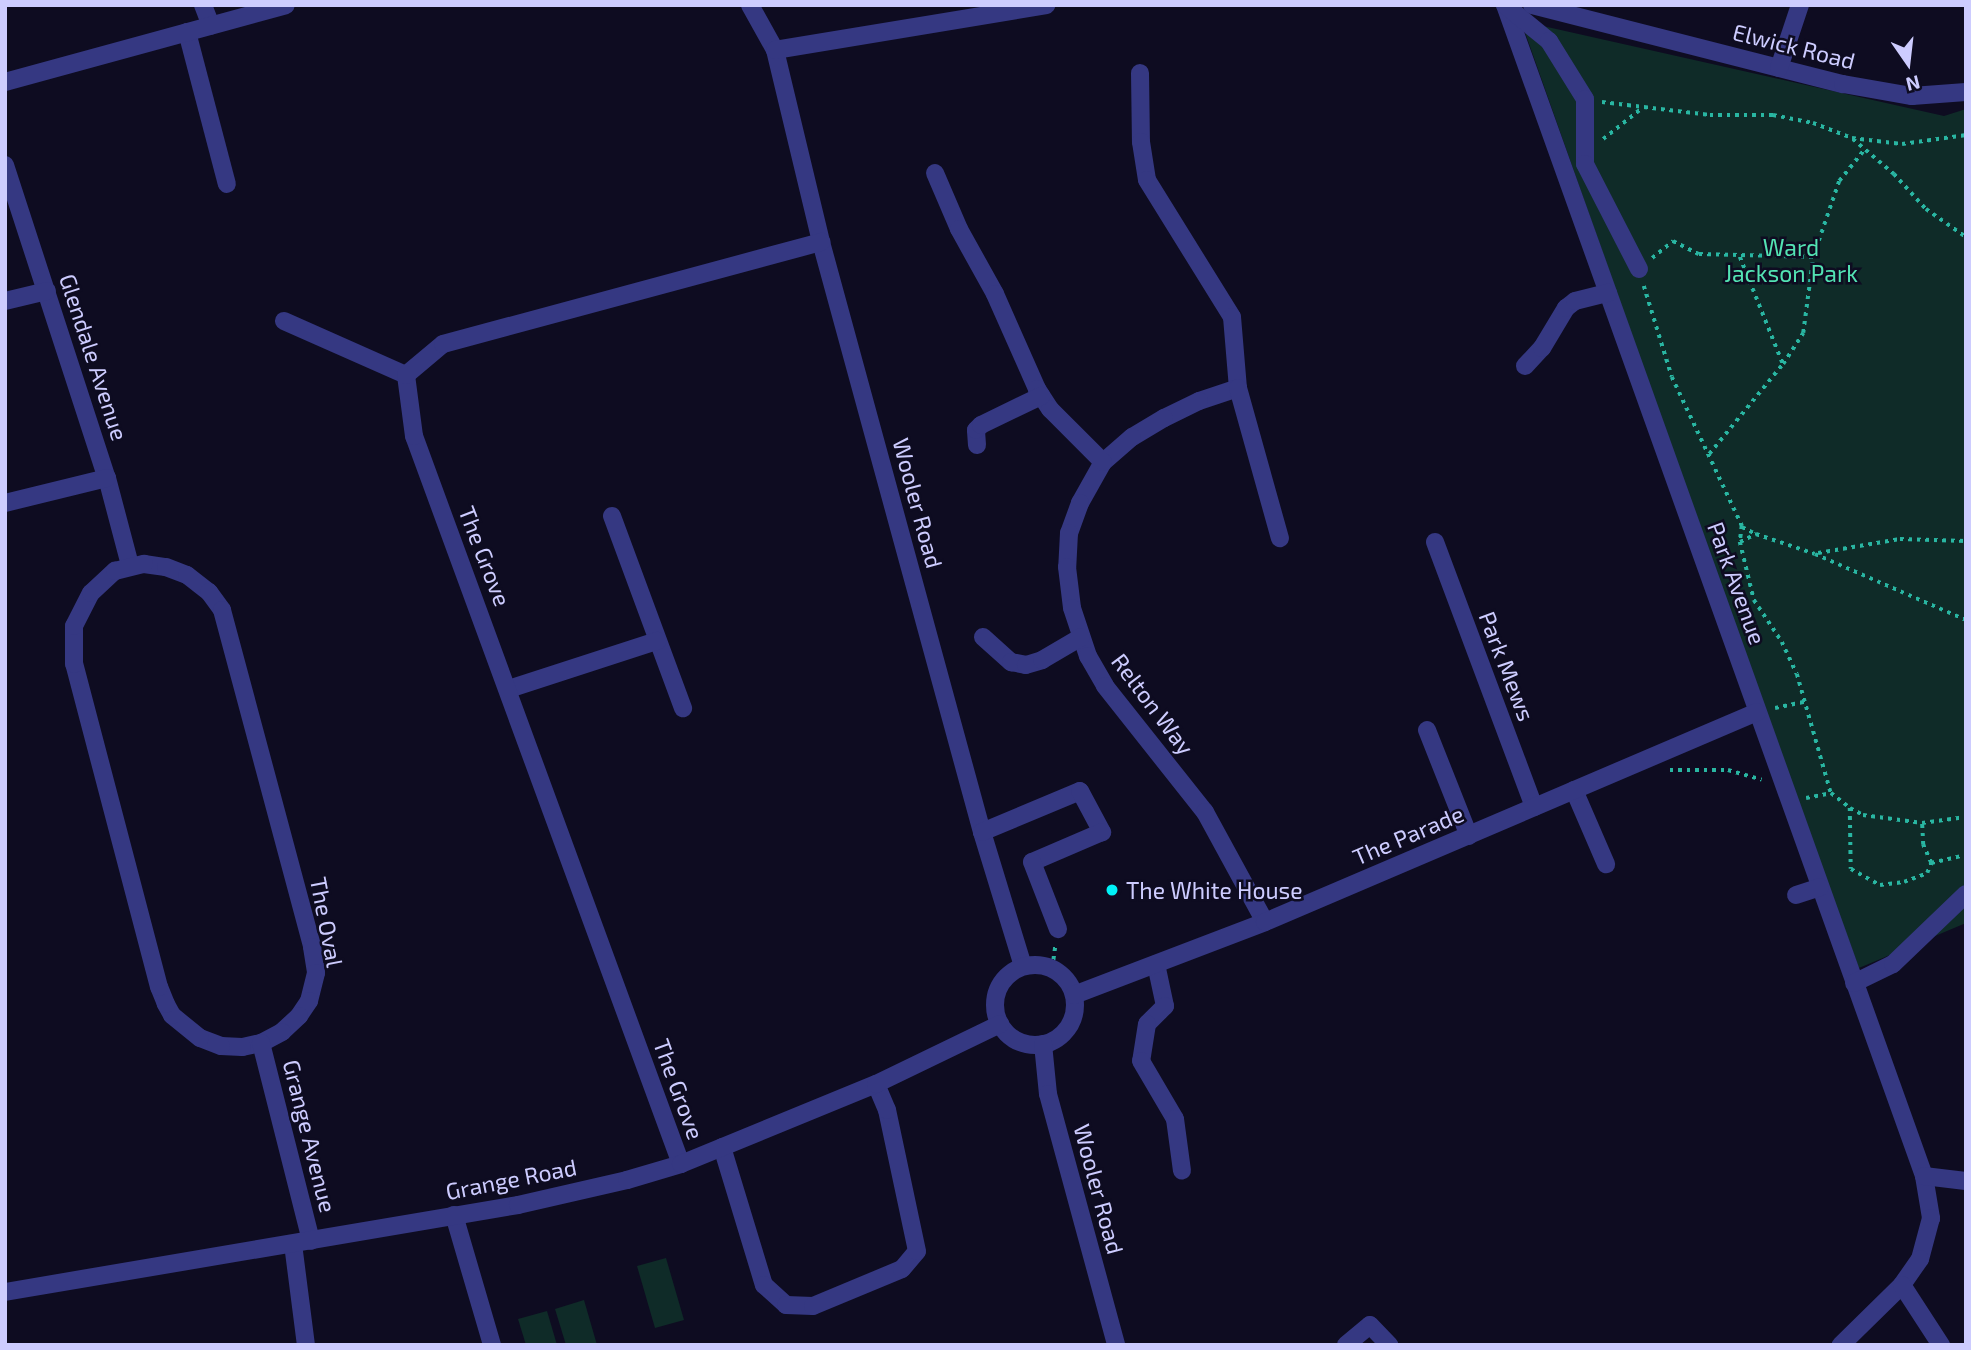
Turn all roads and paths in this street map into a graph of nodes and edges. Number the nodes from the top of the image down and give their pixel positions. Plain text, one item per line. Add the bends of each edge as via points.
1 (203, 5) edge
2 (286, 5) edge
3 (750, 5) edge
4 (1046, 5) edge
5 (1506, 5) edge
6 (1532, 5) edge
7 (1800, 5) edge
8 (211, 26) junction
9 (187, 32) junction
10 (775, 50) junction
11 (1779, 68) junction
12 (1140, 72) dead end
13 (5, 82) edge
14 (1966, 92) edge
15 (1586, 99) junction
16 (1642, 108) junction
17 (1966, 135) edge
18 (1852, 138) junction
19 (1863, 151) junction
20 (1585, 154) junction
21 (5, 164) edge
22 (934, 173) dead end
23 (227, 184) dead end
24 (1966, 237) edge
25 (821, 242) junction
26 (1740, 257) junction
27 (1813, 257) junction
28 (1639, 269) junction
29 (47, 291) junction
30 (1608, 293) junction
31 (5, 301) edge
32 (284, 321) dead end
33 (1783, 364) junction
34 (1525, 366) dead end
35 (406, 375) junction
36 (1238, 388) junction
37 (1041, 396) junction
38 (977, 445) dead end
39 (1709, 454) junction
40 (1103, 462) junction
41 (107, 478) junction
42 (5, 503) edge
43 (612, 516) dead end
44 (1742, 527) junction
45 (1756, 534) junction
46 (1280, 538) dead end
47 (1966, 541) edge
48 (1435, 542) dead end
49 (1740, 542) junction
50 (1815, 554) junction
51 (130, 565) junction
52 (1966, 620) edge
53 (1081, 636) junction
54 (983, 637) dead end
55 (657, 641) junction
56 (509, 689) junction
57 (1804, 702) junction
58 (683, 709) dead end
59 (1757, 712) junction
60 (1427, 730) dead end
61 (1661, 771) dead end
62 (1767, 787) dead end
63 (1574, 790) junction
64 (1831, 793) junction
65 (1803, 799) dead end
66 (1534, 807) junction
67 (1850, 808) junction
68 (1966, 817) edge
69 (1922, 823) junction
70 (982, 832) junction
71 (1469, 836) junction
72 (1966, 855) edge
73 (1931, 863) junction
74 (1606, 864) dead end
75 (1820, 887) junction
76 (1966, 894) edge
77 (1796, 895) dead end
78 (1265, 922) junction
79 (1058, 929) joint
80 (1156, 964) junction
81 (1023, 966) junction
82 (1052, 968) junction
83 (1854, 983) junction
84 (1074, 995) junction
85 (1000, 1024) junction
86 (261, 1043) junction
87 (1043, 1044) junction
88 (876, 1084) junction
89 (722, 1147) junction
90 (681, 1164) junction
91 (1182, 1171) dead end
92 (1924, 1176) junction
93 (1966, 1181) edge
94 (454, 1215) junction
95 (302, 1242) junction
96 (1902, 1285) junction
97 (5, 1292) edge
98 (306, 1345) edge
99 (492, 1345) edge
100 (1116, 1345) edge
101 (1346, 1345) edge
102 (1389, 1345) edge
103 (1841, 1345) edge
104 (1941, 1345) edge

1 - 8 street
2 - 8 street
3 - 10 street
4 - 10 street
5 - 15 street via 1549,41
5 - 30 street, Park Avenue
6 - 11 street, Elwick Road
7 - 11 street
8 - 9 street
9 - 13 street
9 - 23 street
10 - 25 street, Wooler Road
11 - 14 street, Elwick Road via 1912,96
12 - 36 street via 1141,142 1147,180 1233,317
15 - 16 path
15 - 20 street
16 - 18 path via 1773,115 1813,123
16 - 20 path
17 - 18 path via 1902,144
18 - 19 path
19 - 24 path via 1894,174 1926,209
19 - 27 path via 1839,181
20 - 28 street via 1585,164
21 - 29 street, Glendale Avenue
22 - 37 street
25 - 35 street via 443,344
25 - 70 street, Wooler Road
26 - 27 path
26 - 28 path via 1699,254 1673,241
26 - 33 path
27 - 33 path via 1803,333
28 - 39 path via 1672,377
29 - 31 street
29 - 41 street, Glendale Avenue
30 - 34 street via 1566,307
30 - 59 street, Park Avenue
32 - 35 street
33 - 39 path
35 - 56 street, The Grove via 414,436
36 - 40 street, Relton Way via 1164,418
36 - 46 street
37 - 38 street via 981,425 975,435
37 - 40 street
39 - 44 path
40 - 53 street, Relton Way via 1069,533 1067,567
41 - 42 street
41 - 51 street, Glendale Avenue
43 - 55 street
44 - 45 path
44 - 49 path
45 - 49 path
45 - 50 path
47 - 50 path via 1900,539
48 - 66 street, Park Mews
49 - 57 path via 1754,600 1782,642
50 - 52 path
51 - 86 street, The Oval via 166,567 187,575 209,592 228,624 315,961 314,984 299,1016
51 - 86 street, The Oval via 103,579 81,610 74,626 74,664 159,987 172,1014 200,1038 221,1046
53 - 54 street via 1026,665 1011,662
53 - 78 street, Relton Way via 1105,686 1205,812
55 - 56 street
55 - 58 street
56 - 90 street, The Grove
57 - 59 path
57 - 64 path
59 - 63 street, The Parade
59 - 75 street, Park Avenue
60 - 71 street
61 - 62 path via 1728,770 1761,779
63 - 66 street, The Parade
63 - 74 street
64 - 65 path
64 - 67 path
66 - 71 street, The Parade
67 - 69 path via 1863,815
67 - 73 path via 1851,869 1862,878 1880,885 1905,882 1927,873
68 - 69 path
69 - 73 path via 1923,845
70 - 79 street via 1080,791 1102,832 1032,862
70 - 81 street, Wooler Road
71 - 78 street, The Parade
72 - 73 path
75 - 77 street
75 - 83 street, Park Avenue
76 - 83 street via 1893,964
78 - 80 street, The Parade
79 - 82 path
80 - 84 street, The Parade
80 - 91 street via 1165,1006 1147,1024 1141,1062 1175,1119
81 - 82 street
81 - 85 street via 999,987 995,1006
82 - 84 street
83 - 92 street, Park Avenue
84 - 87 street via 1073,1017 1066,1030
85 - 87 street via 1024,1043
85 - 88 street, Grange Road
86 - 95 street, Grange Avenue
87 - 100 street, Wooler Road via 1048,1094
88 - 89 street, Grange Road
88 - 89 street via 887,1110 917,1251 902,1269 813,1306 786,1305 764,1285
89 - 90 street, Grange Road
90 - 94 street, Grange Road via 573,1194
92 - 93 street
92 - 96 street, Park Avenue via 1931,1218 1920,1259
94 - 95 street, Grange Road
94 - 99 street
95 - 97 street, Grange Road
95 - 98 street, Grange Avenue
96 - 103 street, Park Avenue
96 - 104 street
101 - 102 street via 1370,1325

